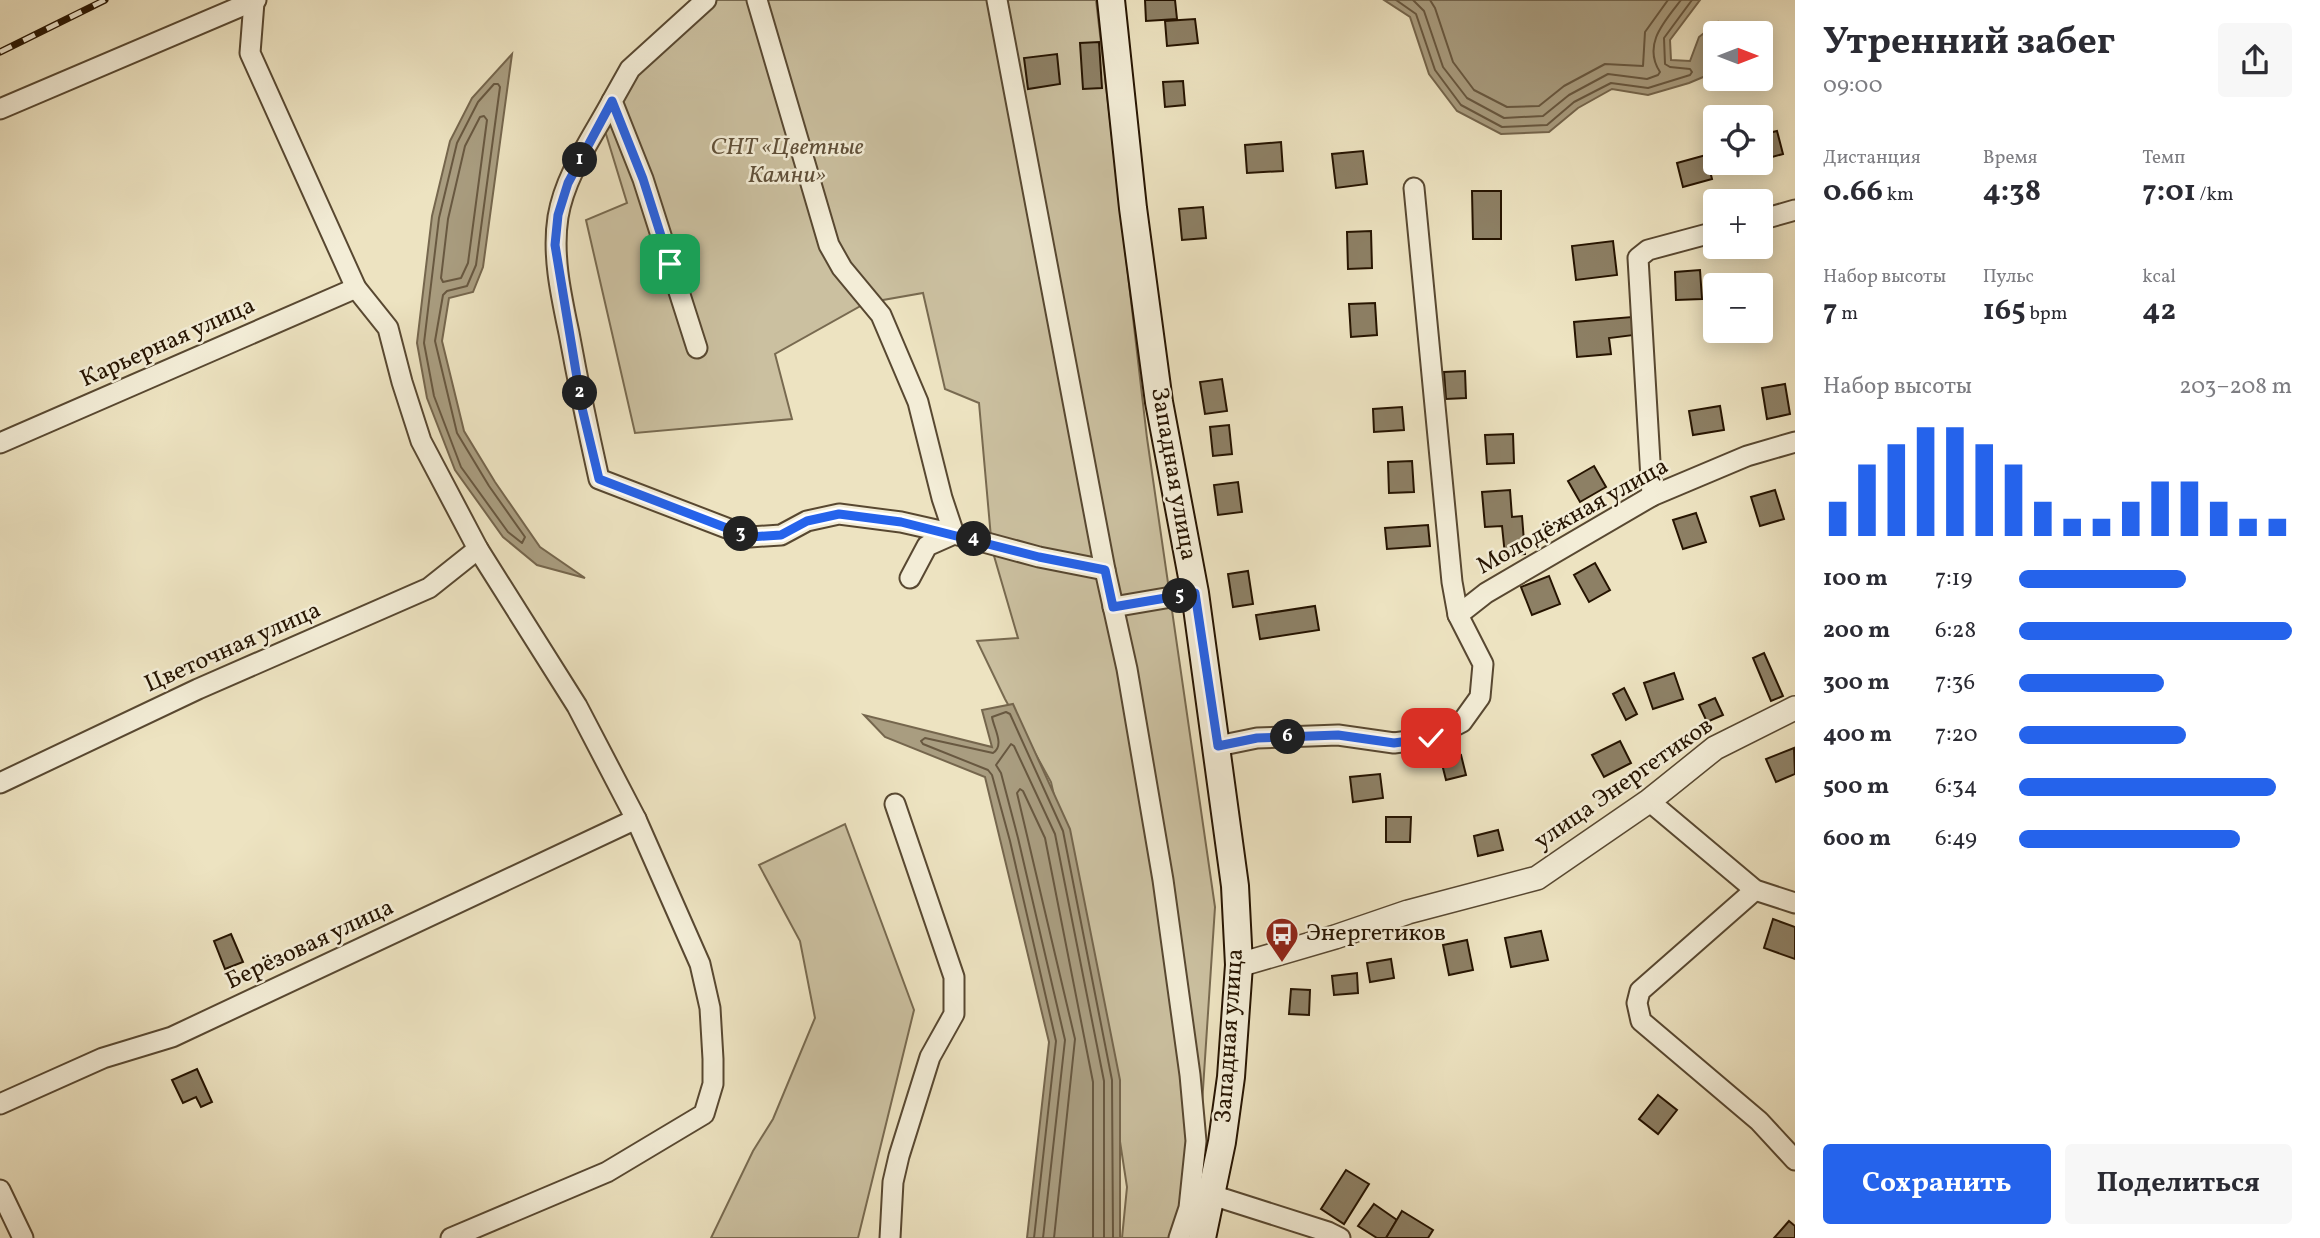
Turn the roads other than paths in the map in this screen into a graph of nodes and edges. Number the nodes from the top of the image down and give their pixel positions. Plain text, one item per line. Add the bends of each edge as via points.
1 (706, 0) edge
2 (757, 0) edge
3 (997, 0) edge
4 (1111, 0) edge
5 (255, 1) edge
6 (612, 101) junction
7 (0, 109) edge
8 (1414, 188) dead end
9 (1795, 211) edge
10 (1773, 217) edge
11 (1703, 235) edge
12 (356, 288) junction
13 (697, 348) dead end
14 (1795, 442) edge
15 (0, 443) edge
16 (1651, 496) junction
17 (954, 534) junction
18 (478, 549) junction
19 (1105, 570) junction
20 (910, 578) dead end
21 (1195, 593) junction
22 (1113, 607) junction
23 (1458, 615) junction
24 (1795, 708) edge
25 (1218, 746) junction
26 (0, 783) edge
27 (1649, 801) junction
28 (895, 804) dead end
29 (636, 818) junction
30 (1755, 890) junction
31 (1795, 903) edge
32 (1239, 965) junction
33 (0, 1104) edge
34 (1795, 1160) edge
35 (0, 1190) edge
36 (1212, 1195) junction
37 (23, 1238) edge
38 (451, 1238) edge
39 (890, 1238) edge
40 (1180, 1238) edge
41 (1202, 1238) edge
42 (1340, 1238) edge

1 - 6 street via 630,69
2 - 17 street via 829,245 881,315 918,402
3 - 19 street
4 - 21 main road, Западная улица via 1159,402
5 - 7 street
5 - 12 street via 250,52
6 - 13 street via 643,179
6 - 17 street via 568,183 555,245 582,408 599,479 750,537 781,535 807,521 839,514
8 - 23 street
9 - 10 street
11 - 16 street via 1648,250 1638,258
12 - 15 street, Карьерная улица
12 - 18 street via 388,328 421,441
14 - 16 street, Молодёжная улица via 1747,456
16 - 23 street, Молодёжная улица via 1486,593
17 - 19 street
17 - 20 street via 927,546
18 - 26 street, Цветочная улица via 429,588 198,689
18 - 29 street via 577,706
19 - 22 street
21 - 22 street
21 - 25 main road, Западная улица
22 - 40 street via 1163,880 1190,1075 1196,1141 1189,1208
23 - 25 street via 1483,664 1480,697 1462,722 1431,738 1394,743 1338,735 1257,738
24 - 27 street, улица Энергетиков via 1715,748
25 - 32 main road, Западная улица via 1236,886
27 - 30 street
27 - 32 street, улица Энергетиков via 1537,878 1408,912
28 - 39 street via 954,977 954,1014 930,1057 899,1156
29 - 33 street, Берёзовая улица via 172,1037 103,1059
29 - 38 street via 700,964 708,997 713,1084 704,1114 607,1172
30 - 31 street
30 - 34 street via 1649,980 1637,1003 1641,1021 1759,1121
32 - 36 main road, Западная улица via 1231,1077
35 - 37 street
36 - 41 main road, Западная улица
36 - 42 street

